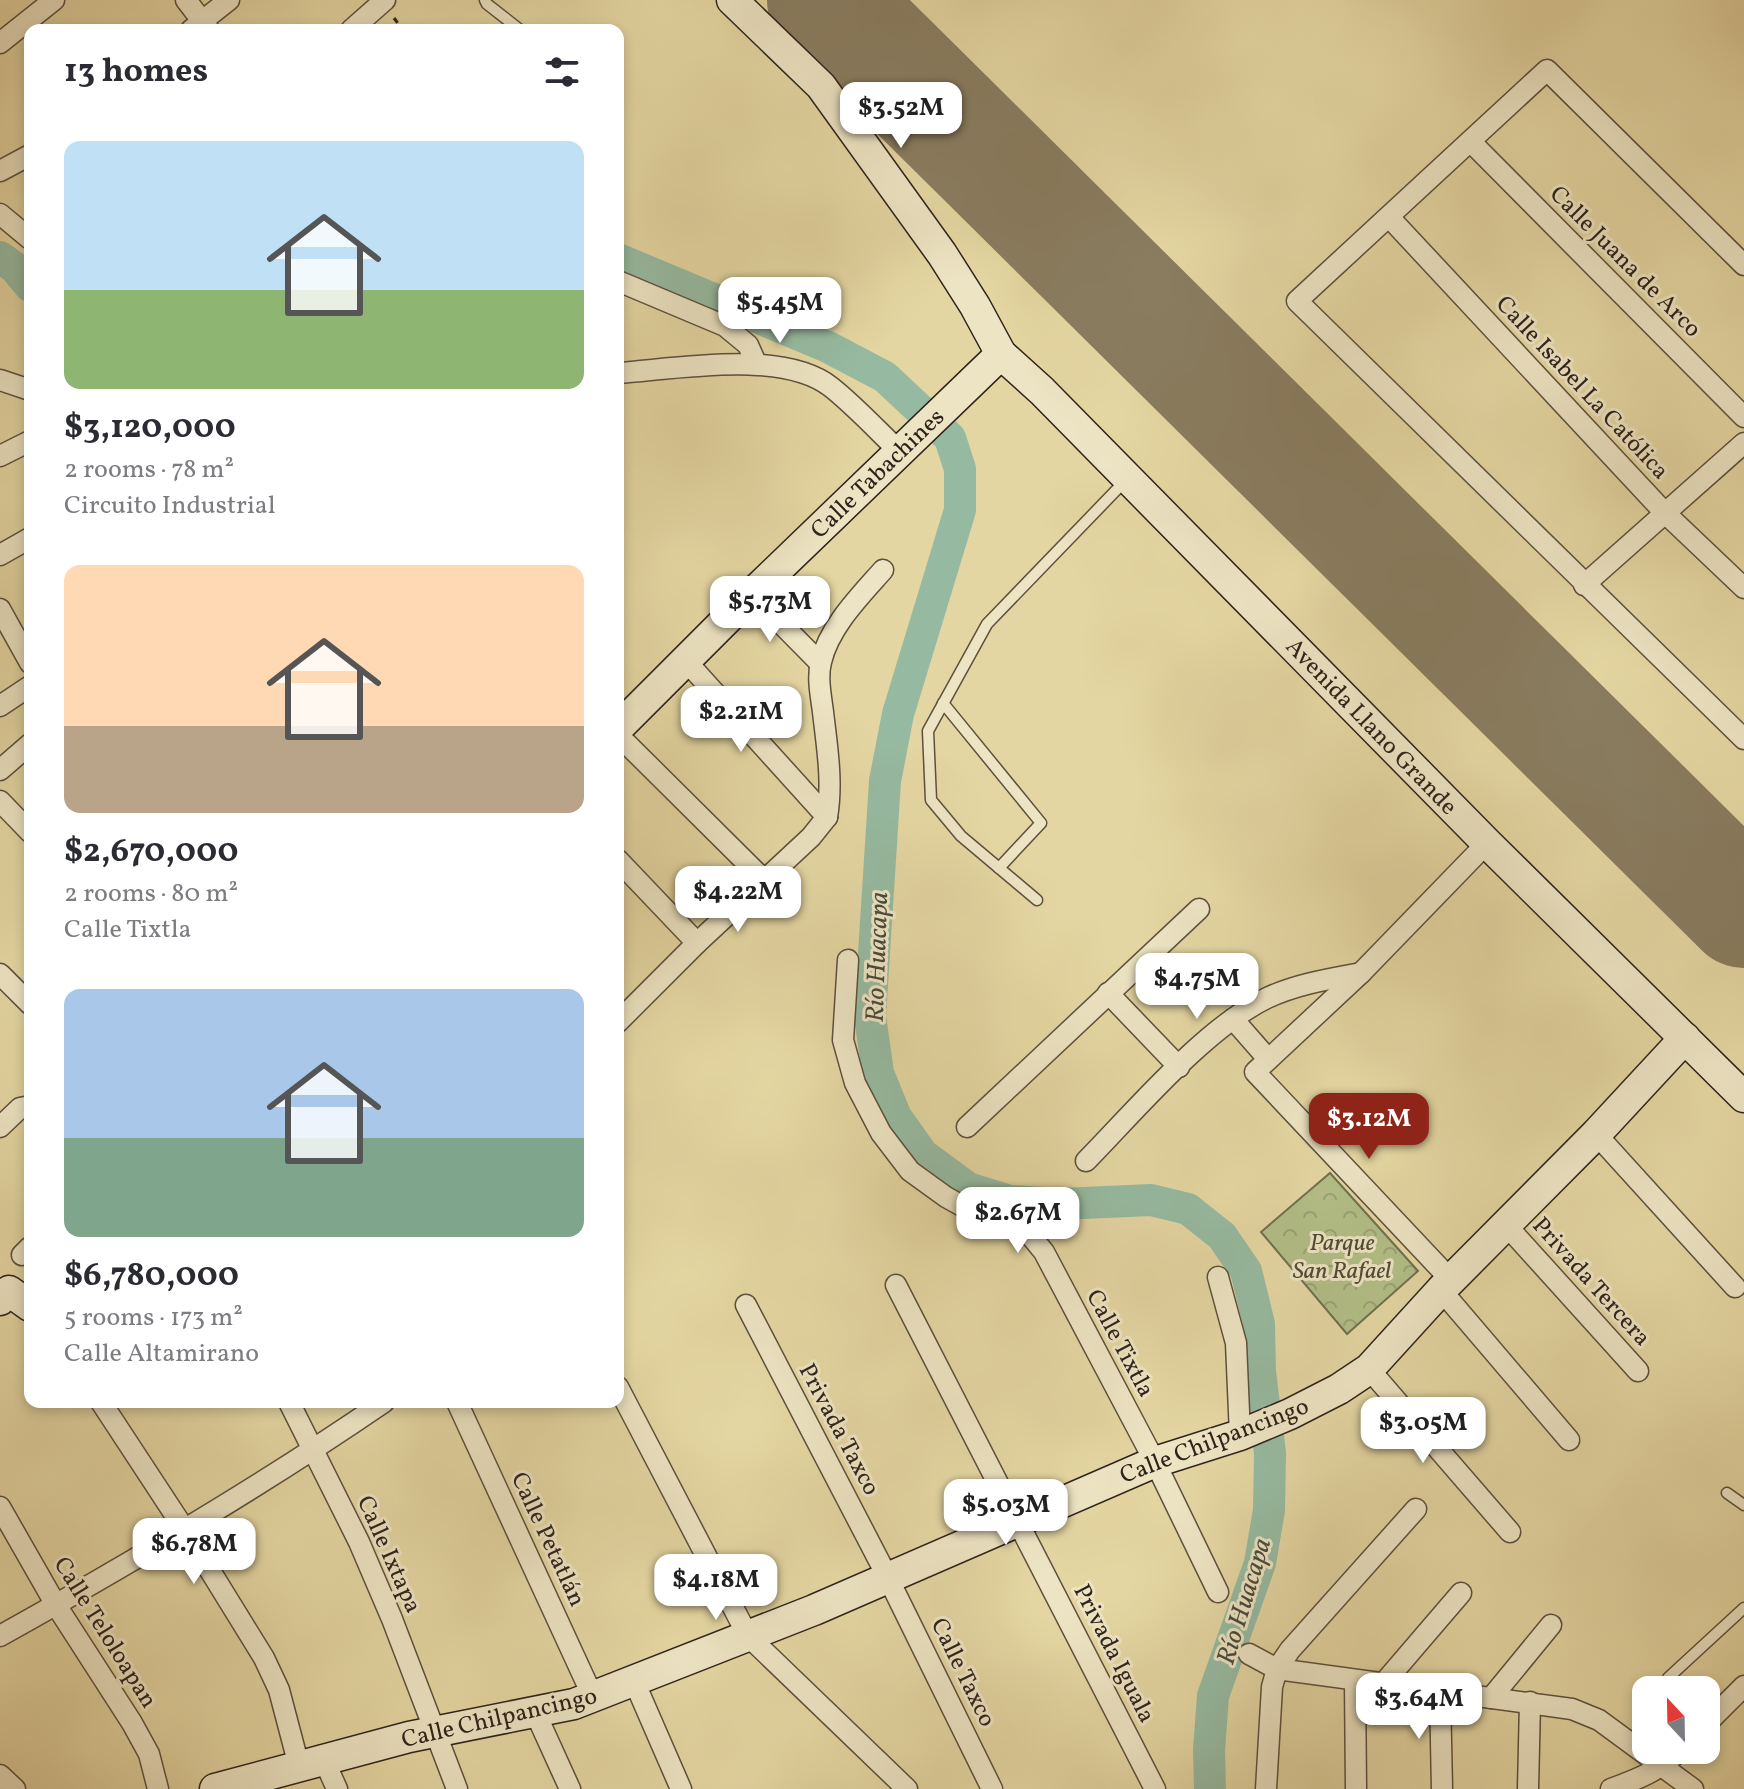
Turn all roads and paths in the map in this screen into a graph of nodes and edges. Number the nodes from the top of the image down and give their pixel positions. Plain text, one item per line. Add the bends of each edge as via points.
1 (54, 0) edge
2 (186, 0) edge
3 (229, 0) edge
4 (485, 0) edge
5 (732, 0) edge
6 (383, 1) edge
7 (199, 24) edge
8 (204, 24) edge
9 (358, 24) edge
10 (513, 24) edge
11 (0, 43) edge
12 (1471, 142) junction
13 (24, 158) edge
14 (0, 171) edge
15 (0, 214) edge
16 (1389, 217) junction
17 (24, 234) edge
18 (1744, 265) edge
19 (624, 284) edge
20 (1001, 354) junction
21 (756, 363) junction
22 (624, 373) edge
23 (0, 380) edge
24 (24, 388) edge
25 (1744, 417) edge
26 (1744, 443) edge
27 (24, 444) edge
28 (904, 447) junction
29 (0, 456) edge
30 (1128, 478) junction
31 (1664, 512) junction
32 (24, 541) edge
33 (0, 555) edge
34 (883, 570) dead end
35 (1584, 585) junction
36 (1744, 588) edge
37 (752, 594) junction
38 (0, 609) edge
39 (24, 652) edge
40 (686, 661) junction
41 (820, 663) junction
42 (24, 690) edge
43 (943, 703) junction
44 (0, 706) edge
45 (624, 722) edge
46 (1744, 739) edge
47 (624, 741) edge
48 (24, 749) edge
49 (0, 770) edge
50 (0, 801) edge
51 (827, 817) junction
52 (24, 826) edge
53 (1487, 843) junction
54 (624, 866) edge
55 (999, 868) junction
56 (764, 880) junction
57 (1037, 900) dead end
58 (1199, 909) dead end
59 (697, 943) junction
60 (848, 960) dead end
61 (1361, 973) junction
62 (0, 974) edge
63 (1108, 993) junction
64 (24, 998) edge
65 (624, 1010) edge
66 (1233, 1019) junction
67 (1685, 1038) junction
68 (1268, 1059) junction
69 (1179, 1067) junction
70 (1744, 1097) edge
71 (24, 1107) edge
72 (1, 1124) edge
73 (967, 1127) dead end
74 (1596, 1134) junction
75 (1086, 1161) dead end
76 (1507, 1226) junction
77 (1218, 1277) dead end
78 (896, 1285) dead end
79 (1446, 1285) junction
80 (1735, 1287) dead end
81 (746, 1305) dead end
82 (1369, 1369) junction
83 (1638, 1371) dead end
84 (624, 1398) edge
85 (105, 1408) edge
86 (292, 1408) edge
87 (375, 1408) edge
88 (460, 1408) edge
89 (1240, 1435) junction
90 (1569, 1440) dead end
91 (314, 1450) junction
92 (1155, 1462) junction
93 (1727, 1493) dead end
94 (1744, 1505) edge
95 (0, 1507) edge
96 (1416, 1509) dead end
97 (1017, 1520) junction
98 (185, 1530) junction
99 (1510, 1532) dead end
100 (888, 1578) junction
101 (1218, 1592) dead end
102 (1461, 1593) dead end
103 (56, 1605) junction
104 (1744, 1608) edge
105 (1551, 1625) dead end
106 (0, 1636) edge
107 (748, 1636) junction
108 (1249, 1654) dead end
109 (1277, 1669) junction
110 (1670, 1676) edge
111 (634, 1681) junction
112 (1355, 1681) junction
113 (1383, 1684) junction
114 (1744, 1686) edge
115 (1440, 1693) junction
116 (593, 1697) junction
117 (1491, 1698) junction
118 (1530, 1702) junction
119 (1720, 1710) edge
120 (535, 1712) junction
121 (434, 1732) junction
122 (312, 1763) junction
123 (1663, 1766) junction
124 (0, 1775) edge
125 (15, 1789) edge
126 (158, 1789) edge
127 (215, 1789) edge
128 (337, 1789) edge
129 (457, 1789) edge
130 (570, 1789) edge
131 (681, 1789) edge
132 (907, 1789) edge
133 (992, 1789) edge
134 (1155, 1789) edge
135 (1266, 1789) edge
136 (1356, 1789) edge
137 (1442, 1789) edge
138 (1528, 1789) edge
139 (1612, 1789) edge
140 (1693, 1789) edge

1 - 11 street
2 - 7 street
3 - 8 street
4 - 10 lane
5 - 20 street, Avenida Llano Grande via 821,86 942,254
6 - 9 street
12 - 16 street
12 - 18 street via 1547,70
12 - 25 street, Calle Juana de Arco
13 - 14 street
15 - 17 street
16 - 31 street, Calle Isabel La Católica
16 - 35 street via 1297,301
19 - 21 street via 725,326 748,345
20 - 28 street, Calle Tabachines
20 - 30 street, Avenida Llano Grande
21 - 22 street
21 - 28 street via 795,370 830,385
23 - 24 street
26 - 31 street
27 - 29 street
28 - 37 street, Calle Tabachines
30 - 43 lane via 987,624
30 - 53 street, Avenida Llano Grande
31 - 35 street
31 - 36 street, Calle Isabel La Católica
32 - 33 street
34 - 41 street via 852,606
35 - 46 street
37 - 40 street, Calle Tabachines
37 - 41 street
38 - 39 street
40 - 45 street, Calle Tabachines
40 - 51 street
41 - 51 street via 831,792
42 - 44 street
43 - 55 lane via 928,731 931,800 961,836
43 - 55 lane via 1041,823
47 - 56 street
48 - 49 street
50 - 52 street
51 - 56 street
53 - 61 street
53 - 67 street, Avenida Llano Grande
54 - 59 street
55 - 57 lane
56 - 59 street
58 - 63 street
59 - 65 street
60 - 92 street, Calle Tixtla via 843,1040 855,1083 881,1133 910,1171 946,1197 1030,1235 1044,1252
61 - 66 street via 1300,986
61 - 68 street
62 - 64 street
63 - 69 street
63 - 73 street
66 - 68 street
66 - 69 street
67 - 70 street, Avenida Llano Grande
67 - 74 street, Calle Chilpancingo
68 - 79 street via 1255,1072
69 - 75 street
71 - 72 street
74 - 76 street, Calle Chilpancingo
74 - 80 street
76 - 79 street, Calle Chilpancingo
76 - 83 street, Privada Tercera
77 - 89 street via 1236,1343
78 - 97 street, Privada Iguala
79 - 82 street, Calle Chilpancingo
79 - 90 street
81 - 100 street, Privada Taxco
82 - 89 street, Calle Chilpancingo via 1339,1389
82 - 99 street
84 - 107 street
85 - 98 street
86 - 91 street, Calle Ixtapa
87 - 91 street
88 - 116 street, Calle Petatlán
89 - 92 street, Calle Chilpancingo
91 - 98 street
91 - 121 street, Calle Ixtapa via 392,1619
92 - 97 street, Calle Chilpancingo
92 - 101 street, Calle Tixtla
93 - 94 lane
95 - 103 street, Calle Teloloapan
96 - 109 street
97 - 100 street, Calle Chilpancingo
97 - 134 street, Privada Iguala
98 - 103 street
98 - 122 street via 264,1658
100 - 107 street, Calle Chilpancingo
100 - 133 street, Calle Taxco
102 - 113 street
103 - 106 street
103 - 126 street, Calle Teloloapan via 132,1723 149,1754
104 - 110 lane
105 - 117 street
107 - 111 street, Calle Chilpancingo
107 - 132 street
108 - 109 street
109 - 112 street
109 - 135 street
111 - 116 street, Calle Chilpancingo
111 - 131 street
112 - 113 street
112 - 136 street
113 - 115 street
114 - 119 street
115 - 117 street
115 - 137 street
116 - 120 street, Calle Chilpancingo
117 - 118 street
118 - 123 street via 1599,1720
118 - 138 street
120 - 121 street, Calle Chilpancingo
120 - 130 street
121 - 122 street, Calle Chilpancingo
121 - 129 street, Calle Ixtapa
122 - 127 street, Calle Chilpancingo
122 - 128 street
123 - 139 street
123 - 140 street
124 - 125 street

